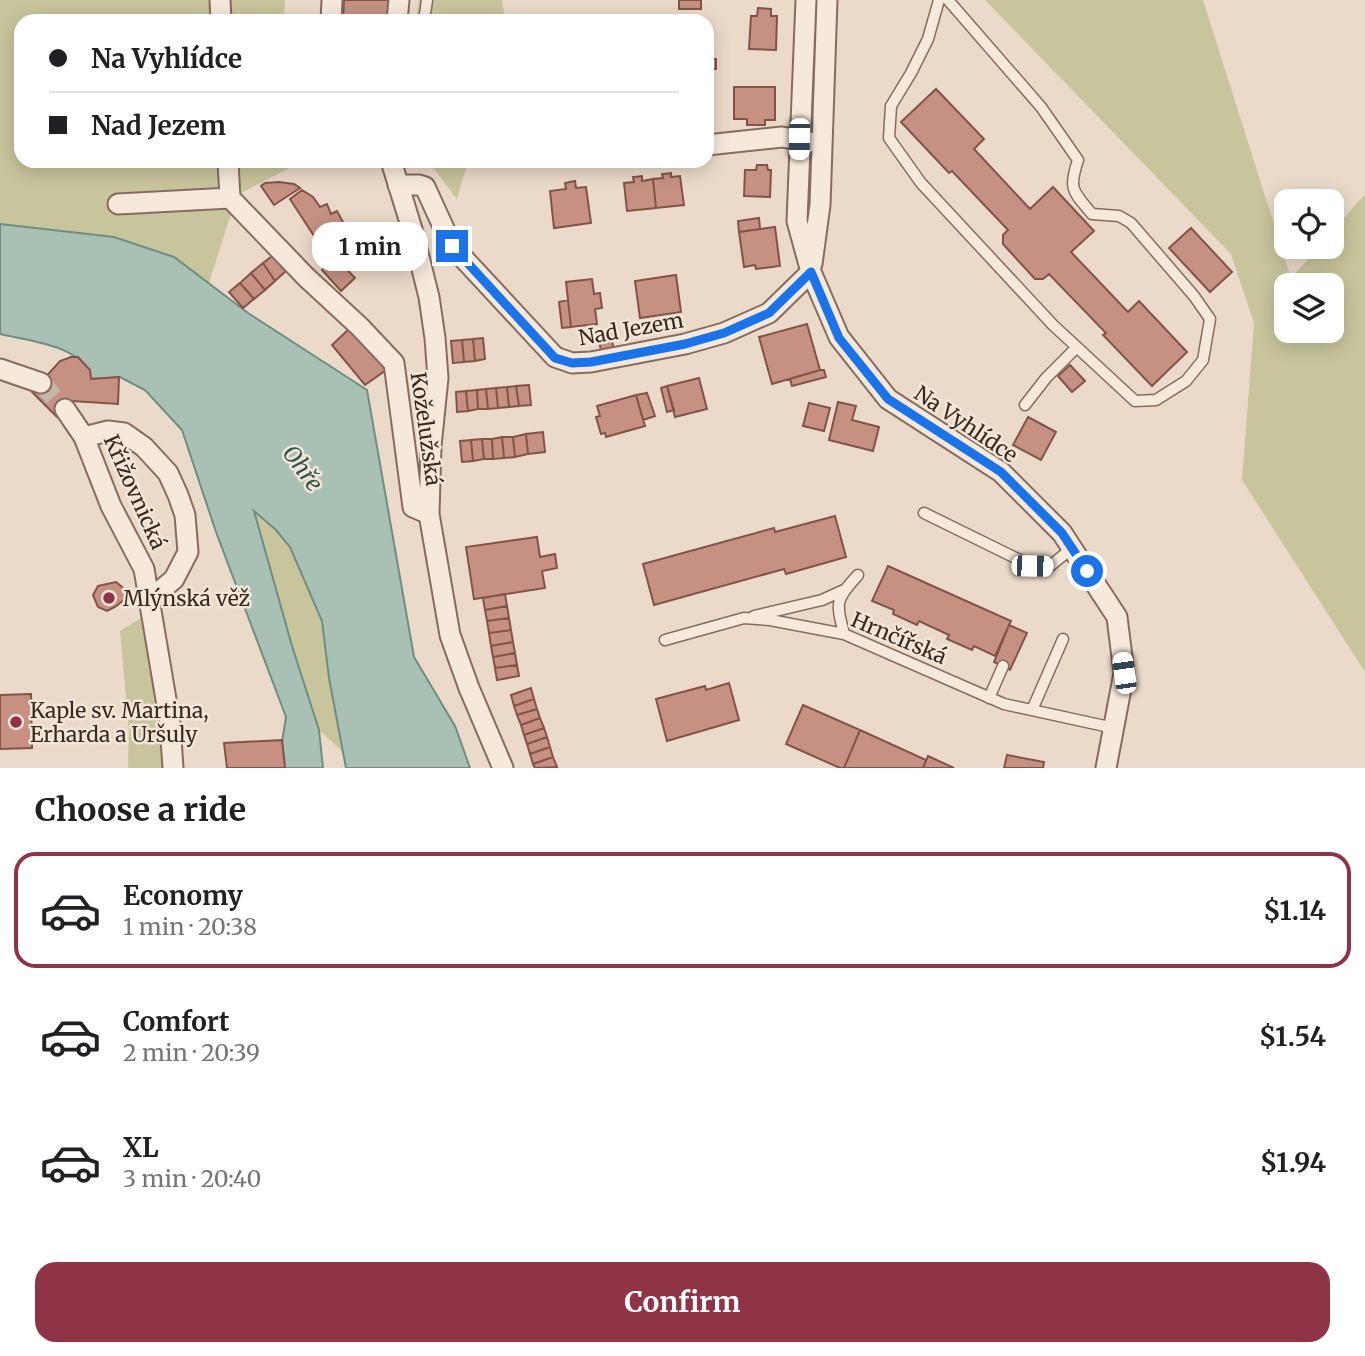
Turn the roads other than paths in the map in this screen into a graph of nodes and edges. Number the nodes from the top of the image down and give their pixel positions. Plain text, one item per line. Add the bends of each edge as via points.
1 (806, 0) edge
2 (827, 0) edge
3 (939, 0) edge
4 (948, 0) edge
5 (799, 139) junction
6 (714, 144) edge
7 (822, 144) junction
8 (228, 168) edge
9 (393, 168) edge
10 (398, 185) junction
11 (230, 198) junction
12 (118, 204) dead end
13 (811, 272) junction
14 (1077, 347) junction
15 (0, 369) edge
16 (41, 383) tunnel mouth
17 (1024, 405) dead end
18 (65, 409) tunnel mouth
19 (84, 437) junction
20 (924, 513) dead end
21 (429, 514) junction
22 (1072, 548) junction
23 (858, 575) dead end
24 (844, 590) junction
25 (148, 601) junction
26 (744, 618) junction
27 (844, 634) junction
28 (1063, 639) dead end
29 (665, 640) dead end
30 (1003, 666) dead end
31 (989, 698) junction
32 (1032, 710) junction
33 (1114, 728) junction
34 (173, 768) edge
35 (503, 768) edge
36 (1106, 768) edge

1 - 5 street, Na Vyhlídce
2 - 7 street
3 - 14 lane via 928,38 891,106 889,138 921,183
4 - 14 lane via 1041,107 1078,160 1072,179 1074,192 1092,214 1119,216 1132,223 1210,319 1203,360 1186,381 1156,400 1135,401
5 - 6 street
5 - 7 street
5 - 13 street, Na Vyhlídce via 797,221
7 - 13 street
8 - 11 street
9 - 10 street, Koželužská
10 - 13 street, Nad Jezem via 425,187 452,246 555,358 572,363 724,333 769,313
10 - 21 street, Koželužská via 429,298 435,338 438,378
11 - 12 street
11 - 21 street, Koželužská via 394,363 413,507
13 - 22 street, Na Vyhlídce via 839,338 888,399 1001,472
14 - 17 lane
15 - 16 street
18 - 19 street
19 - 25 street, Křižovnická via 111,506 144,569
19 - 25 street, Křižovnická via 107,430 124,433 168,473 178,495 188,552 174,579
20 - 22 lane via 1032,566 1049,567
21 - 35 street, Koželužská via 450,635
22 - 33 street, Na Vyhlídce via 1117,617 1124,673
23 - 24 lane
24 - 26 lane via 822,600
24 - 27 lane via 837,608
25 - 34 street, Křižovnická via 170,723
26 - 27 lane, Hrnčířská
26 - 29 lane, Hrnčířská
27 - 31 lane, Hrnčířská
28 - 32 lane
30 - 31 lane
31 - 32 lane, Hrnčířská
32 - 33 lane, Hrnčířská
33 - 36 street, Na Vyhlídce

